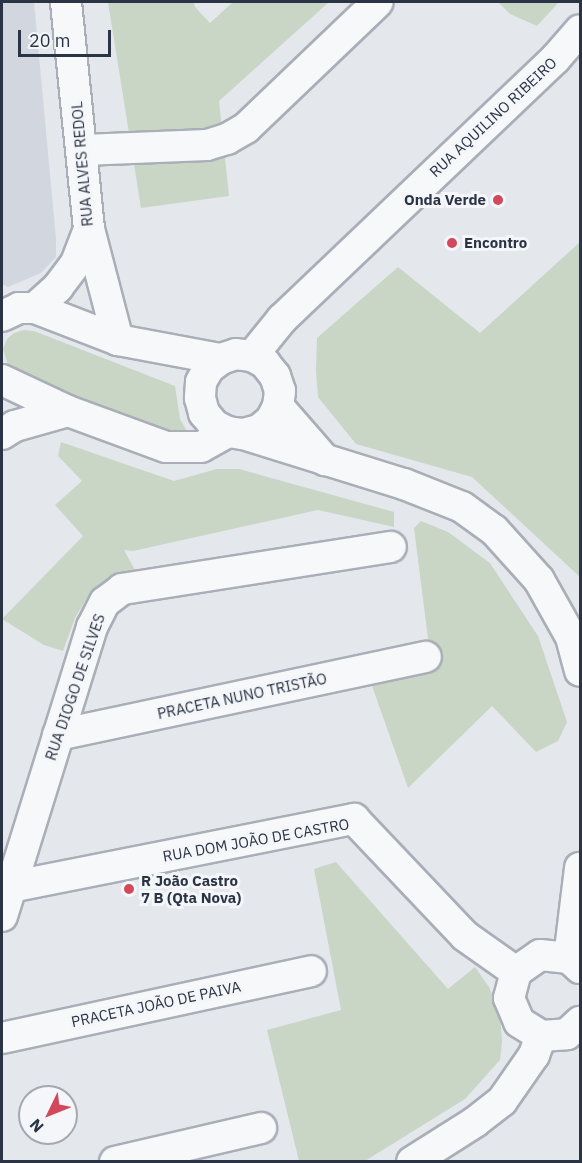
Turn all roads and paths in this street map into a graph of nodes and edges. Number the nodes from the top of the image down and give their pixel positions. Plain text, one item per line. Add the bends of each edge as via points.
1 (66, 2) edge
2 (378, 2) edge
3 (580, 30) edge
4 (83, 150) junction
5 (89, 229) junction
6 (35, 308) junction
7 (2, 315) edge
8 (118, 340) junction
9 (252, 356) junction
10 (221, 359) junction
11 (2, 380) edge
12 (278, 406) junction
13 (68, 411) junction
14 (236, 433) junction
15 (2, 434) edge
16 (325, 459) junction
17 (391, 548) dead end
18 (576, 635) edge
19 (426, 657) dead end
20 (580, 671) edge
21 (58, 735) junction
22 (580, 868) edge
23 (10, 887) junction
24 (2, 916) edge
25 (575, 963) edge
26 (311, 971) dead end
27 (516, 972) junction
28 (580, 1022) edge
29 (541, 1036) junction
30 (2, 1038) edge
31 (261, 1128) dead end
32 (115, 1161) edge
33 (412, 1161) edge

1 - 4 street, RUA ALVES REDOL
2 - 4 street via 246,128 227,140 207,145
3 - 9 street, RUA AQUILINO RIBEIRO via 555,59 282,319
4 - 5 street, RUA ALVES REDOL
5 - 6 street, RUA ALVES REDOL via 76,263
5 - 8 street
6 - 7 street via 19,308
6 - 8 street
8 - 10 street
9 - 10 street via 236,354
9 - 12 street via 265,363 275,376 280,391
10 - 14 street via 209,368 201,382 200,398 204,413 214,425
11 - 13 street
12 - 14 street via 271,420 259,430
12 - 16 street
13 - 14 street via 166,447 201,447
13 - 15 street via 15,426
14 - 16 street
16 - 18 street via 462,507 495,531 539,580
17 - 21 street, RUA DIOGO DE SILVES via 122,589 105,602 92,627
18 - 20 street
19 - 21 street, PRACETA NUNO TRISTÃO
21 - 23 street, RUA DIOGO DE SILVES
22 - 25 street
23 - 24 street, RUA DIOGO DE SILVES
23 - 27 street, RUA DOM JOÃO DE CASTRO via 354,819 465,936
25 - 27 street via 540,955
26 - 30 street, PRACETA JOÃO DE PAIVA
27 - 29 street via 509,998 519,1022
28 - 29 street via 567,1034
29 - 33 street via 534,1055 502,1101
31 - 32 street

